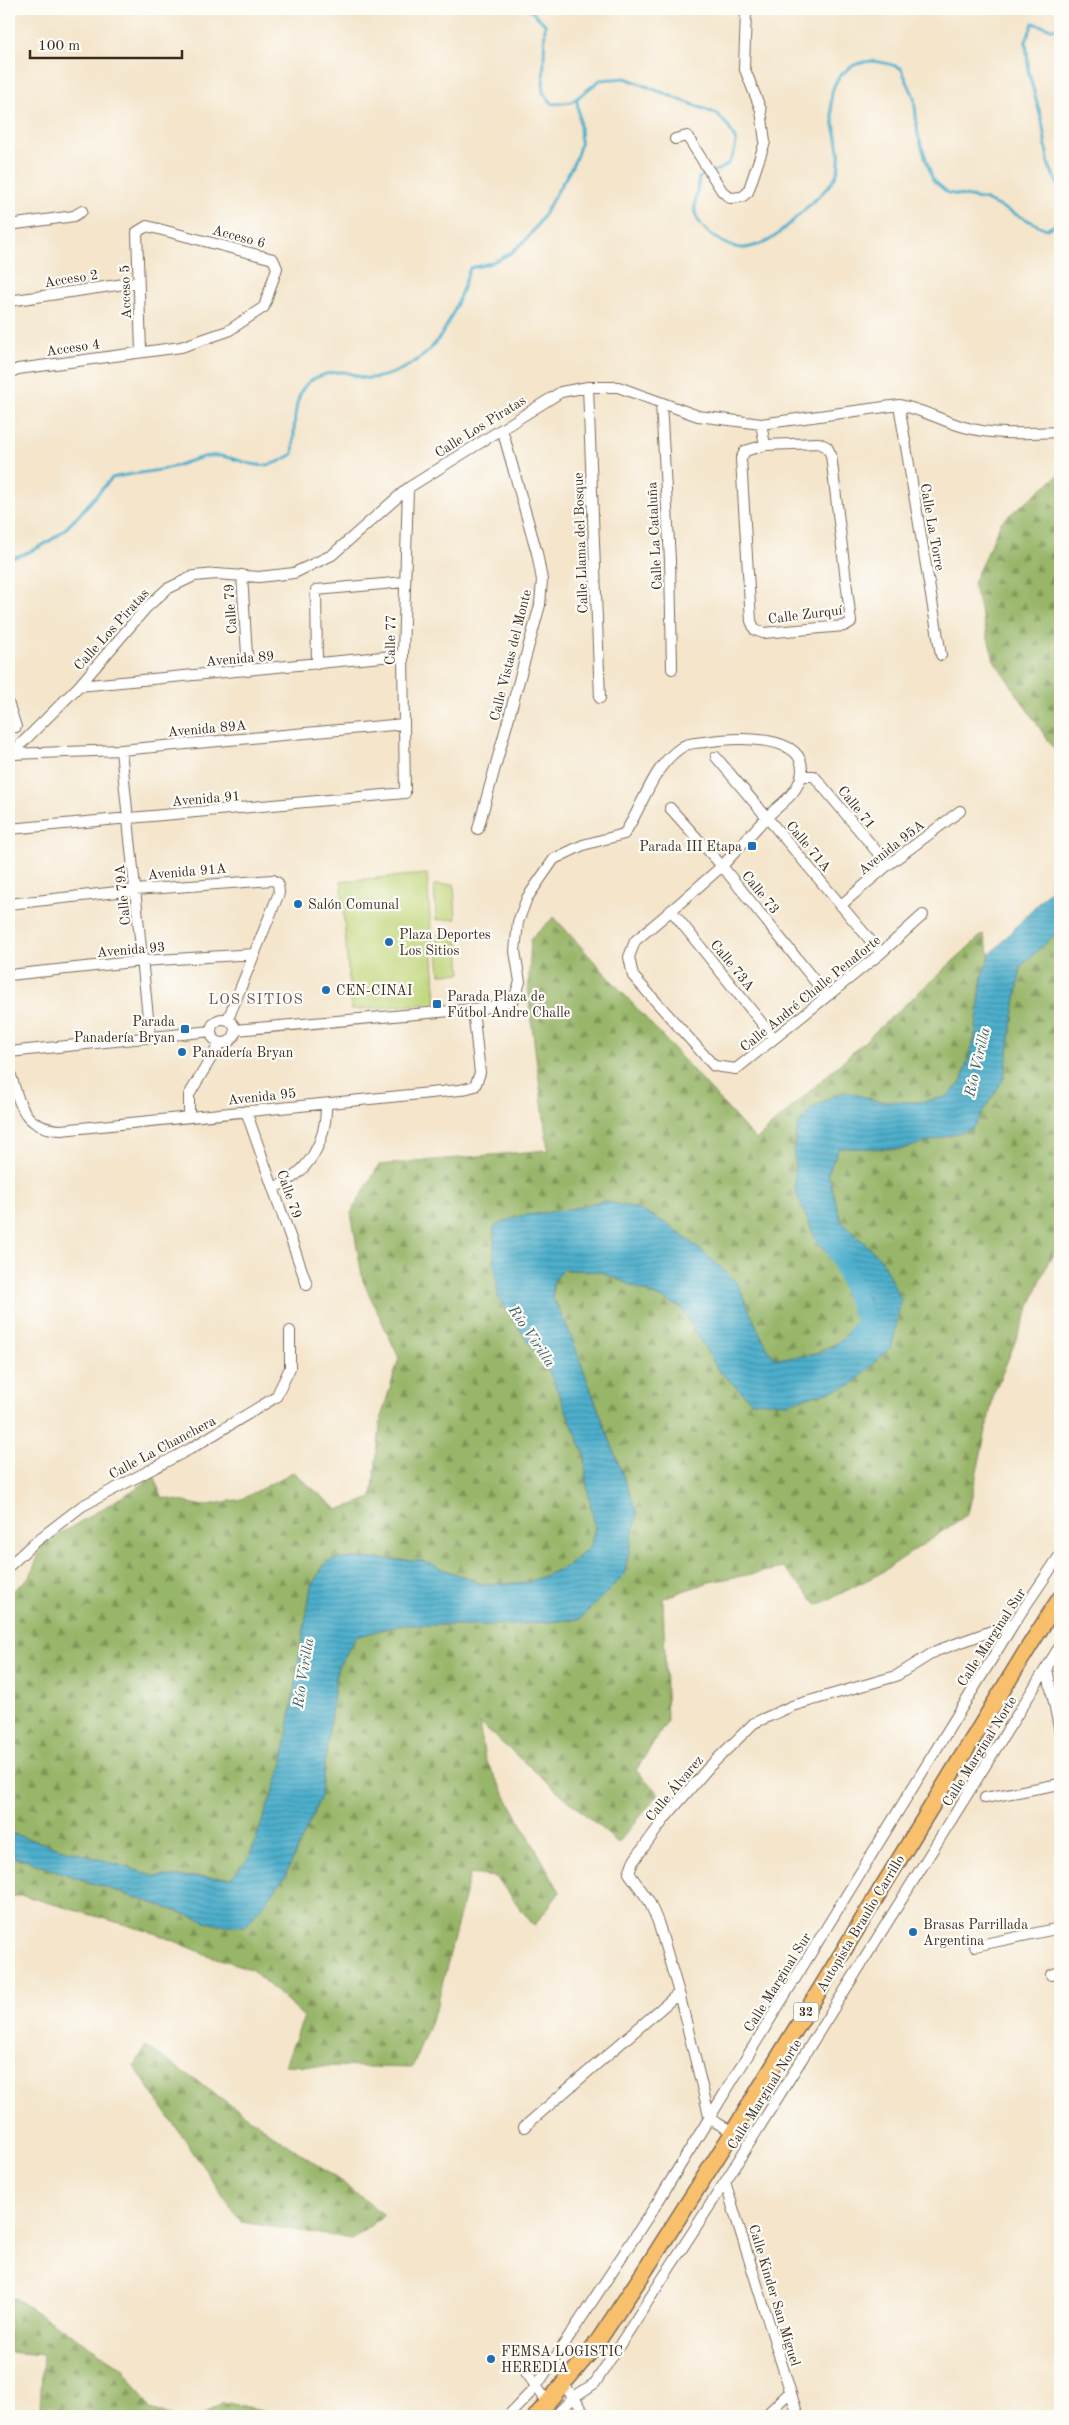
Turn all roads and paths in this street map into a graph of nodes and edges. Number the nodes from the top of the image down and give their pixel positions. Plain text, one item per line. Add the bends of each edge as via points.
1 (744, 9) edge
2 (675, 139) dead end
3 (82, 211) dead end
4 (9, 225) edge
5 (137, 232) joint
6 (138, 282) junction
7 (9, 301) edge
8 (141, 351) junction
9 (9, 373) edge
10 (588, 387) junction
11 (661, 403) junction
12 (899, 404) junction
13 (761, 424) junction
14 (502, 429) junction
15 (1060, 432) edge
16 (765, 445) junction
17 (408, 488) junction
18 (242, 575) junction
19 (405, 582) junction
20 (403, 655) junction
21 (941, 655) dead end
22 (317, 664) junction
23 (672, 669) dead end
24 (248, 671) junction
25 (79, 686) junction
26 (600, 698) dead end
27 (9, 705) edge
28 (404, 724) junction
29 (16, 727) dead end
30 (121, 750) junction
31 (10, 755) edge
32 (716, 757) dead end
33 (801, 776) junction
34 (405, 793) joint
35 (670, 808) dead end
36 (960, 811) dead end
37 (767, 817) junction
38 (128, 819) junction
39 (9, 830) edge
40 (478, 830) dead end
41 (888, 865) junction
42 (722, 866) junction
43 (135, 890) junction
44 (9, 904) edge
45 (841, 905) junction
46 (671, 910) junction
47 (923, 915) dead end
48 (881, 953) junction
49 (255, 954) junction
50 (142, 961) junction
51 (9, 976) edge
52 (827, 996) junction
53 (472, 1010) junction
54 (228, 1019) junction
55 (235, 1030) junction
56 (210, 1031) junction
57 (150, 1037) junction
58 (773, 1037) junction
59 (220, 1043) junction
60 (9, 1052) edge
61 (9, 1070) edge
62 (326, 1104) junction
63 (246, 1112) junction
64 (189, 1117) junction
65 (273, 1188) junction
66 (307, 1285) dead end
67 (290, 1331) dead end
68 (1060, 1555) edge
69 (9, 1566) edge
70 (1056, 1571) edge
71 (1060, 1598) edge
72 (1014, 1623) junction
73 (1060, 1646) edge
74 (1047, 1669) junction
75 (1060, 1732) edge
76 (1060, 1784) edge
77 (985, 1798) dead end
78 (1060, 1928) edge
79 (975, 1946) dead end
80 (679, 1993) junction
81 (710, 2119) junction
82 (524, 2128) dead end
83 (733, 2132) junction
84 (725, 2182) junction
85 (526, 2372) dead end
86 (563, 2385) junction
87 (536, 2387) junction
88 (790, 2392) junction
89 (574, 2397) junction
90 (548, 2403) junction
91 (508, 2416) edge
92 (536, 2416) edge
93 (555, 2416) edge
94 (586, 2416) edge
95 (764, 2416) edge
96 (798, 2416) edge

1 - 2 street via 744,67 761,110 765,142 748,192 742,197 730,198 687,136
3 - 4 street via 74,216
5 - 6 street, Acceso 5
5 - 8 street, Acceso 6 via 147,226 272,259 277,268 264,307 251,317 228,331 181,347
6 - 7 street, Acceso 2
6 - 8 street, Acceso 5
8 - 9 street, Acceso 4 via 18,368
10 - 11 street, Calle Los Piratas via 618,387
10 - 14 street, Calle Los Piratas via 562,389
10 - 26 street, Calle Llama del Bosque
11 - 13 street, Calle Los Piratas via 698,416
11 - 23 street, Calle La Cataluña via 670,560
12 - 13 street, Calle Los Piratas
12 - 15 street, Calle Los Piratas via 965,427 1000,434
12 - 21 street, Calle La Torre
13 - 16 street
14 - 17 street, Calle Los Piratas
14 - 40 street, Calle Vistas del Monte via 542,580 540,605
16 - 16 street, Calle Zurquí via 819,443 827,447 831,455 851,613 851,622 844,626 763,633 755,630 751,621 741,459 745,451
17 - 18 street, Calle Los Piratas via 332,555 294,573 259,577
17 - 19 street, Calle 77
18 - 24 street, Calle 79
18 - 25 street, Calle Los Piratas via 194,576 167,589 146,608
19 - 20 street, Calle 77
19 - 22 street via 316,590
20 - 22 street, Avenida 89
20 - 28 street, Calle 77
22 - 24 street, Avenida 89
24 - 25 street, Avenida 89
25 - 31 street, Calle Los Piratas
27 - 29 street
28 - 30 street, Avenida 89A
28 - 34 street, Calle 77
30 - 31 street, Avenida 89A
30 - 38 street, Calle 79A
32 - 37 street, Calle 71A
33 - 37 street, Calle André Challe Penaforte via 795,791
33 - 41 street, Calle 71 via 814,776
33 - 53 street via 802,764 797,755 779,742 720,739 682,746 649,786 624,834 583,845 554,859 527,898 518,922 515,951 520,982 514,999 498,1006
34 - 38 street, Avenida 91
35 - 42 street, Calle 73
36 - 41 street, Avenida 95A
37 - 42 street, Calle André Challe Penaforte
37 - 45 street, Calle 71A
38 - 39 street, Avenida 91
38 - 43 street, Calle 79A
41 - 45 street, Avenida 95A
42 - 46 street, Calle André Challe Penaforte
42 - 52 street, Calle 73
43 - 44 street, Avenida 91A
43 - 49 street, Avenida 91A via 268,878 278,883 279,893
43 - 50 street, Calle 79A
45 - 48 street, Calle 71A
46 - 58 street, Calle 73A
46 - 58 street, Calle André Challe Penaforte via 635,941 629,957 633,976 714,1066 736,1069
47 - 48 street, Calle André Challe Penaforte
48 - 52 street, Calle André Challe Penaforte
49 - 50 street, Avenida 93
49 - 54 street
50 - 51 street, Avenida 93
50 - 57 street, Calle 79A
52 - 58 street, Calle André Challe Penaforte
53 - 55 street
53 - 62 street, Avenida 95 via 480,1073 475,1086
54 - 55 street
54 - 56 street via 214,1022
55 - 59 street via 229,1041
56 - 57 street
56 - 59 street
57 - 60 street
59 - 64 street via 189,1094
61 - 64 street, Avenida 95 via 30,1121 49,1129
62 - 63 street, Avenida 95
62 - 65 street via 325,1132 314,1153 296,1176
63 - 64 street, Avenida 95
63 - 65 street, Calle 79
65 - 66 street, Calle 79
67 - 69 street, Calle La Chanchera via 290,1368 276,1397 190,1449 82,1506
68 - 70 street, Calle Marginal Sur
70 - 72 street, Calle Marginal Sur
71 - 83 highway, Autopista Braulio Carrillo / 32
72 - 80 street, Calle Álvarez via 936,1651 896,1676 807,1701 766,1717 746,1729 709,1767 665,1818 633,1862 629,1873 649,1901 658,1922
72 - 81 street, Calle Marginal Sur
73 - 74 street, Calle Marginal Norte
74 - 75 street
74 - 84 street, Calle Marginal Norte
76 - 77 street
78 - 79 street
80 - 81 street, Calle Álvarez
80 - 82 street
81 - 83 street
81 - 87 street, Calle Marginal Sur
83 - 86 highway, Autopista Braulio Carrillo / 32 via 592,2350
84 - 88 street, Calle Kinder San Miguel
84 - 89 street, Calle Marginal Norte via 595,2383
85 - 87 street
86 - 89 street
86 - 90 highway, Autopista Braulio Carrillo / 32
87 - 90 street
87 - 91 street, Calle Marginal Sur
88 - 95 street
88 - 96 street, Calle Kinder San Miguel
89 - 93 street, Calle Marginal Norte
89 - 94 street
90 - 92 highway, Autopista Braulio Carrillo / 32

